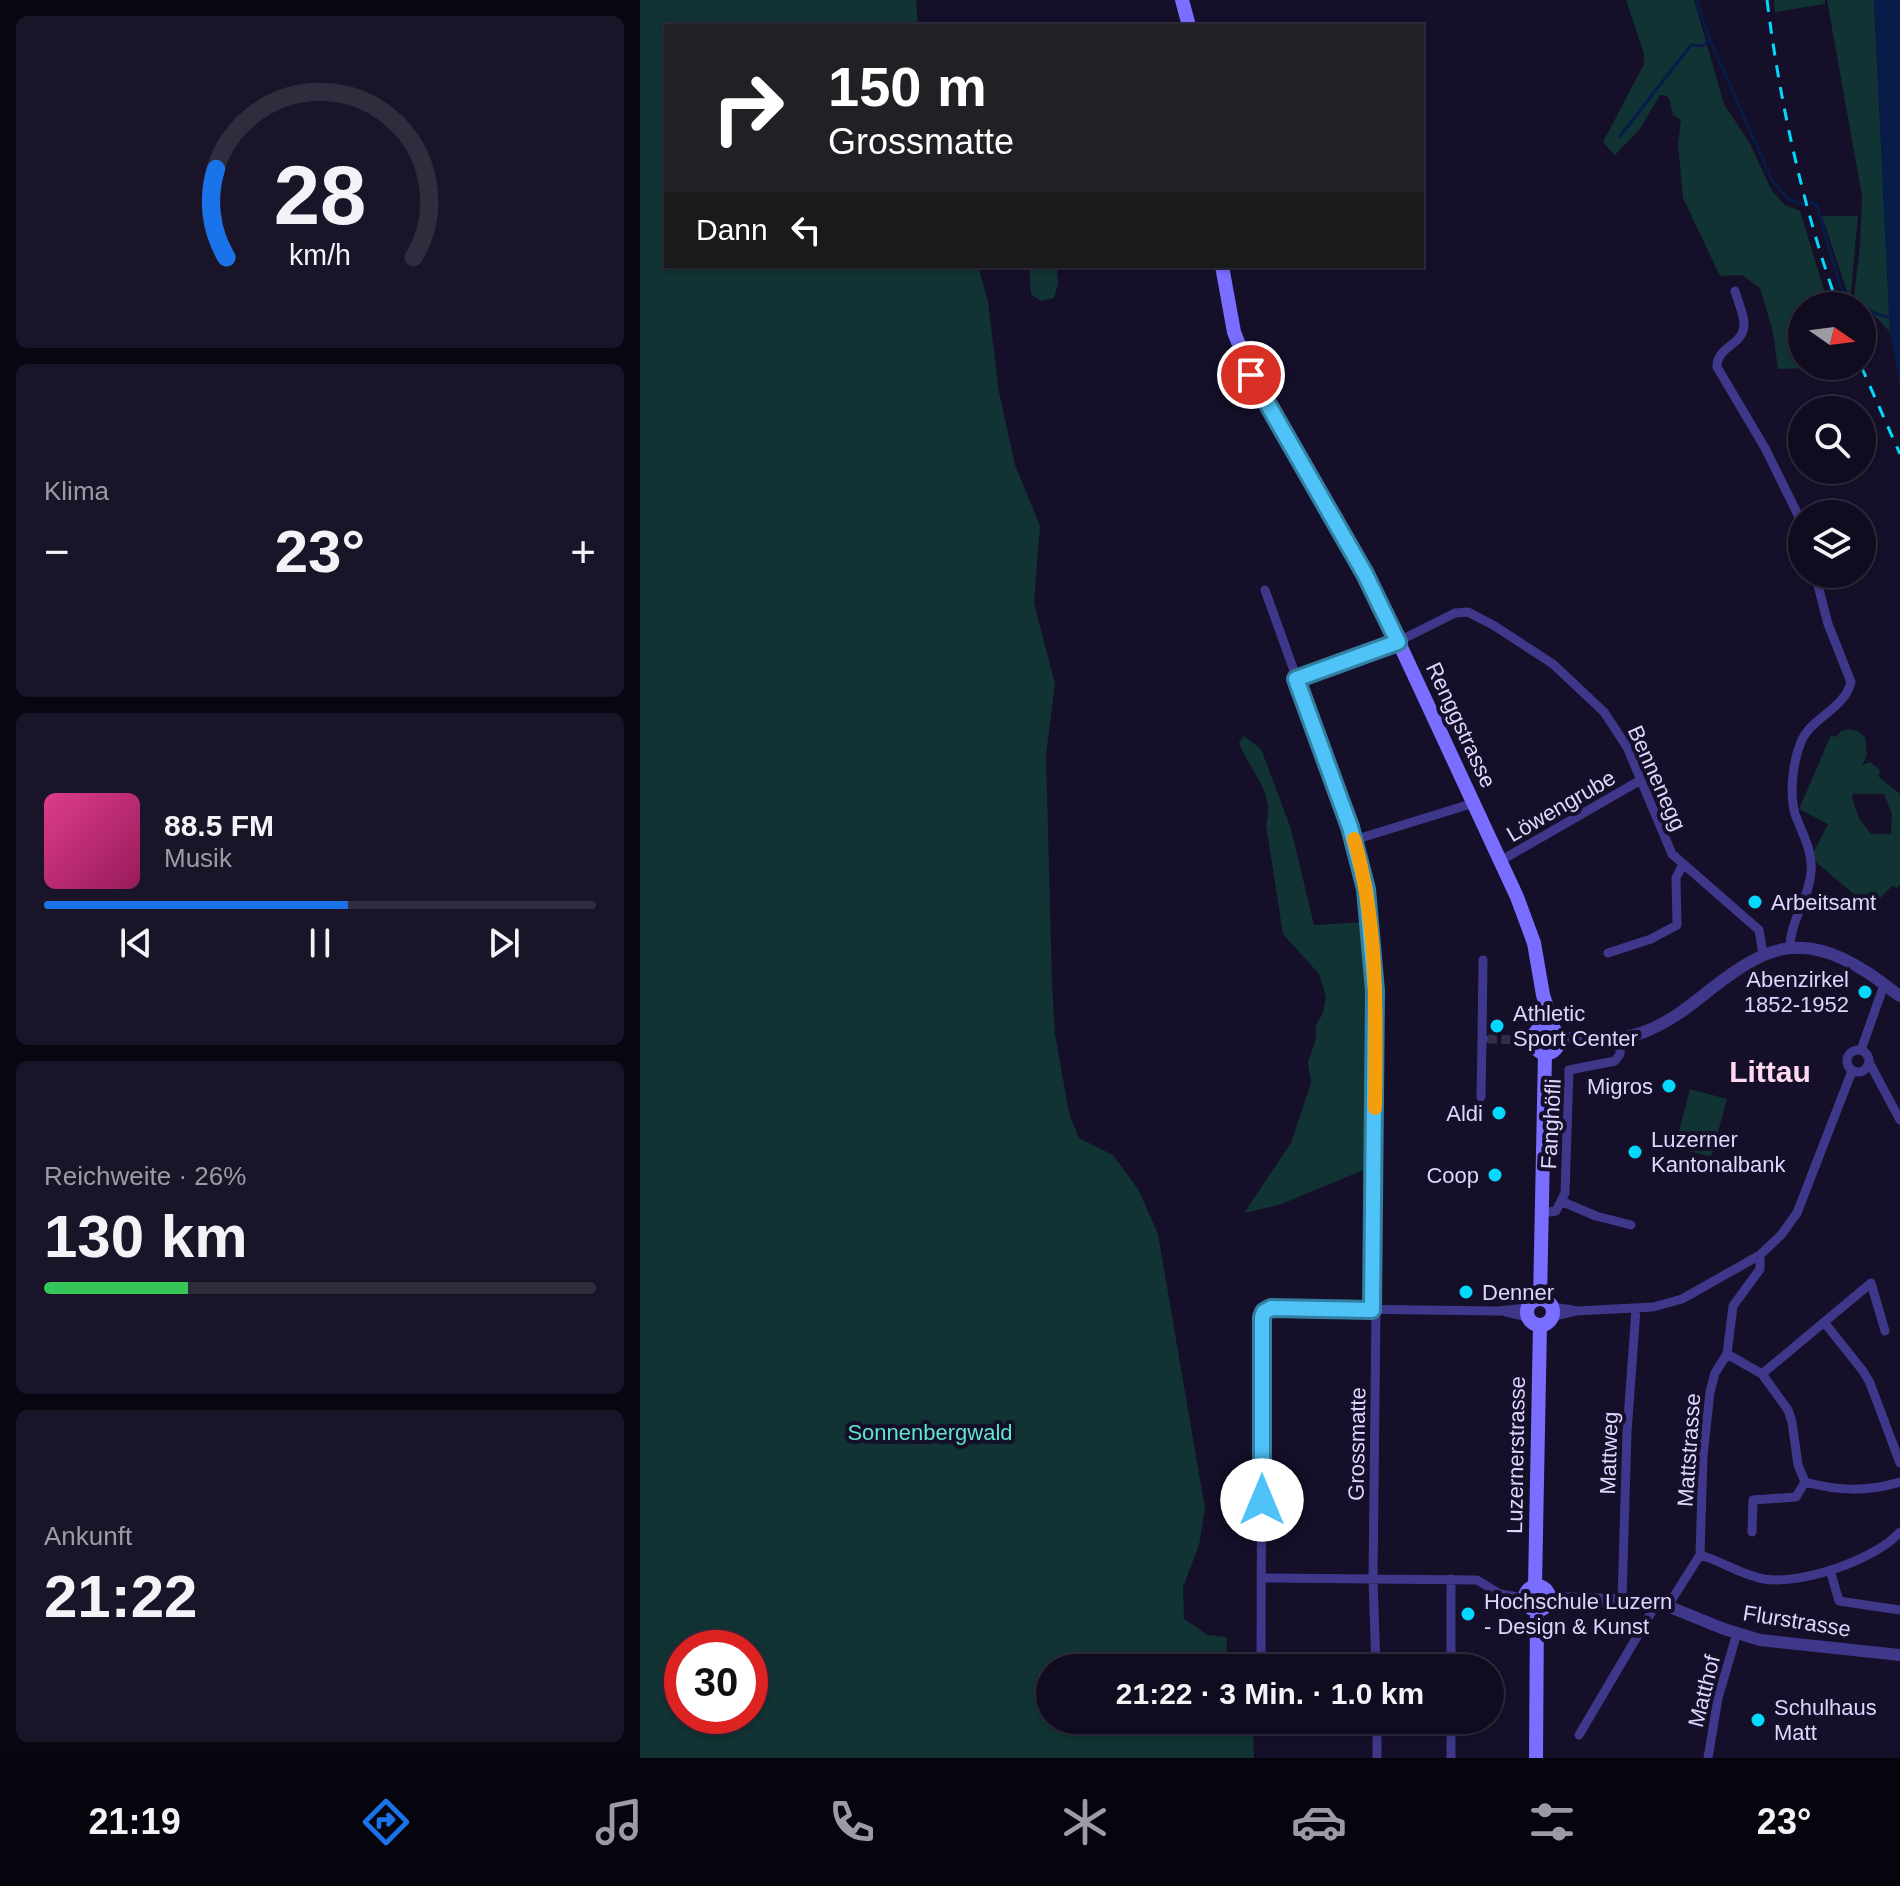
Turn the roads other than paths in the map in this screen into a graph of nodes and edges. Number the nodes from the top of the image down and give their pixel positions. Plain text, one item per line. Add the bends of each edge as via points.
1 (1182, 0) edge
2 (1188, 24) edge
3 (1222, 268) edge
4 (1735, 291) dead end
5 (1791, 500) edge
6 (1819, 588) edge
7 (1265, 590) dead end
8 (1398, 642) junction
9 (1296, 679) junction
10 (1639, 781) junction
11 (1474, 803) junction
12 (1354, 840) junction
13 (1500, 861) junction
14 (1683, 864) junction
15 (1790, 948) junction
16 (1608, 953) dead end
17 (1763, 954) junction
18 (1483, 960) dead end
19 (1884, 985) junction
20 (1543, 995) junction
21 (1900, 996) edge
22 (1557, 1034) junction
23 (1530, 1037) junction
24 (1620, 1037) junction
25 (1861, 1050) junction
26 (1545, 1053) junction
27 (1861, 1068) junction
28 (1481, 1097) dead end
29 (1900, 1120) edge
30 (1563, 1202) junction
31 (1541, 1213) junction
32 (1631, 1225) dead end
33 (1760, 1255) junction
34 (1636, 1309) junction
35 (1374, 1310) junction
36 (1540, 1312) junction
37 (1824, 1322) junction
38 (1885, 1331) dead end
39 (1727, 1354) junction
40 (1762, 1374) junction
41 (1900, 1463) edge
42 (1805, 1482) junction
43 (1900, 1482) edge
44 (1752, 1532) dead end
45 (1900, 1532) edge
46 (1700, 1555) junction
47 (1830, 1570) junction
48 (1262, 1578) junction
49 (1373, 1579) junction
50 (1451, 1579) junction
51 (1535, 1586) junction
52 (1524, 1598) junction
53 (1549, 1598) junction
54 (1622, 1599) junction
55 (1655, 1601) junction
56 (1669, 1604) junction
57 (1900, 1610) edge
58 (1537, 1611) junction
59 (1737, 1633) junction
60 (1261, 1654) edge
61 (1376, 1654) edge
62 (1451, 1654) edge
63 (1900, 1655) edge
64 (1377, 1734) edge
65 (1451, 1734) edge
66 (1579, 1735) dead end
67 (1377, 1758) edge
68 (1451, 1758) edge
69 (1536, 1758) edge
70 (1708, 1758) edge

1 - 2 main road
3 - 8 main road, Renggstrasse via 1234,332 1251,375
4 - 5 street via 1743,333 1718,357 1717,367
6 - 15 street via 1850,674 1850,689 1806,732 1793,768 1795,812 1812,871 1790,933
7 - 9 street, Grossmatte
8 - 9 street, Bennenegg
8 - 10 street, Bennenegg via 1455,613 1486,620 1553,664 1604,712 1623,739
8 - 11 main road, Renggstrasse
9 - 12 street, Grossmatte
10 - 13 street, Löwengrube
10 - 14 street, Bennenegg via 1669,847
11 - 12 street
11 - 13 main road, Renggstrasse
12 - 35 street, Grossmatte via 1366,889 1375,991
13 - 20 main road, Renggstrasse via 1531,934
14 - 16 street, Bennenegg via 1676,878 1677,925
14 - 17 street, Bennenegg via 1759,930
15 - 17 street
15 - 19 street via 1836,956
17 - 24 street via 1670,1020
18 - 28 street
19 - 21 street
19 - 25 street
20 - 22 main road, Renggstrasse
20 - 23 main road, Renggstrasse
22 - 23 main road via 1547,1026
22 - 24 street
22 - 26 main road via 1554,1050
23 - 26 main road
24 - 30 street, Fanghöfli via 1615,1061 1569,1070
25 - 27 street via 1866,1054
25 - 27 street via 1848,1055 1847,1065
26 - 31 main road, Luzernerstrasse
27 - 29 street via 1875,1075
27 - 33 street via 1801,1206
30 - 31 street, Fanghöfli via 1554,1213
30 - 32 street, Fanghöfli
31 - 36 main road, Luzernerstrasse
33 - 34 street via 1682,1299
33 - 39 street, Mattstrasse via 1760,1269 1733,1306
34 - 36 street
34 - 54 street, Mattweg
35 - 36 street
35 - 48 street via 1264,1312
35 - 49 street, Grossmatte
36 - 51 main road, Luzernerstrasse
37 - 38 street via 1871,1283
37 - 40 street
37 - 41 street via 1870,1383
39 - 40 street
39 - 46 street, Mattstrasse via 1710,1392
40 - 42 street via 1788,1410
42 - 43 street via 1851,1491
42 - 44 street via 1796,1497 1753,1500
45 - 47 street via 1882,1548
46 - 47 street via 1763,1579
46 - 56 street
47 - 57 street via 1839,1601
48 - 49 street
48 - 60 street
49 - 50 street
49 - 61 street, Grossmatte
50 - 52 street via 1477,1580 1500,1594
50 - 62 street
51 - 52 main road
51 - 53 main road via 1546,1590
52 - 58 main road
53 - 54 street, Flurstrasse
53 - 58 main road
54 - 55 street, Flurstrasse
55 - 56 street, Flurstrasse
55 - 66 street
56 - 59 street, Flurstrasse
58 - 69 main road
59 - 63 street, Flurstrasse via 1775,1643
59 - 70 street, Matthof
64 - 67 street
65 - 68 street

